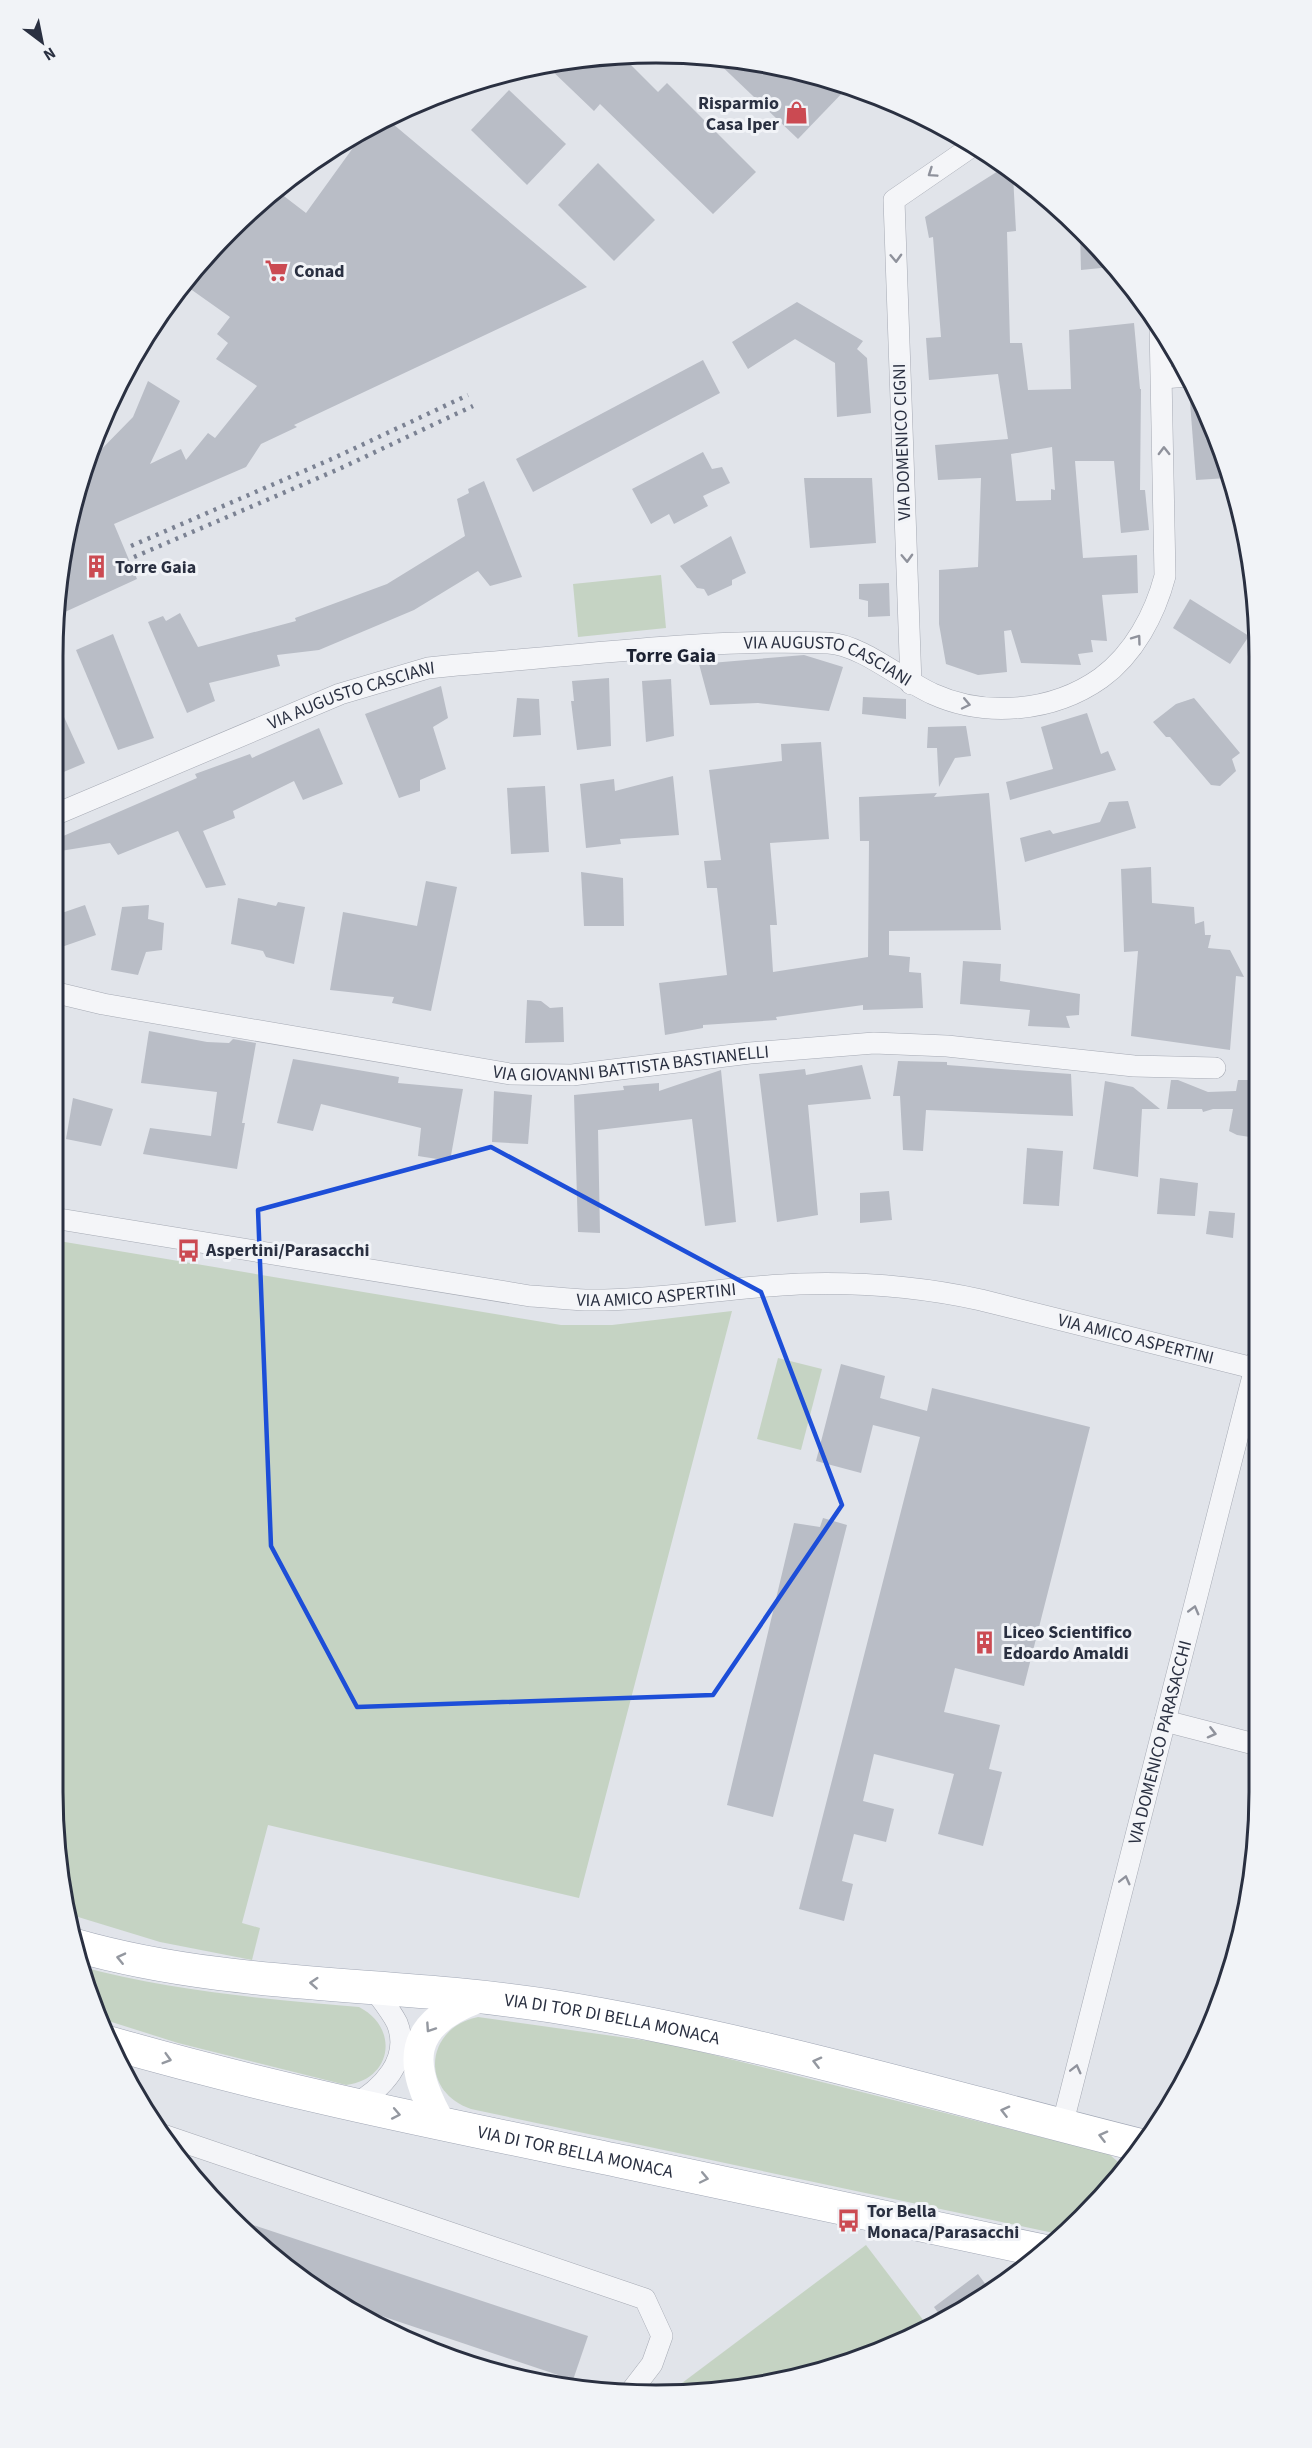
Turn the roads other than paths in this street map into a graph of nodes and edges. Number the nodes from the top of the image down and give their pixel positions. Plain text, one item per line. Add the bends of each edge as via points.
1 (966, 151) edge
2 (1161, 346) edge
3 (1179, 377) edge
4 (1163, 378) junction
5 (911, 684) junction
6 (63, 811) edge
7 (63, 994) edge
8 (1215, 1068) dead end
9 (63, 1220) edge
10 (1249, 1364) edge
11 (1249, 1393) edge
12 (1165, 1721) junction
13 (1249, 1743) edge
14 (84, 1949) edge
15 (373, 1988) junction
16 (478, 1998) junction
17 (120, 2046) edge
18 (352, 2106) junction
19 (441, 2124) junction
20 (1062, 2126) junction
21 (176, 2140) edge
22 (1133, 2143) edge
23 (1033, 2249) edge
24 (636, 2384) edge

1 -> 5 street, VIA DOMENICO CIGNI via 894,200
2 - 4 street, VIA AUGUSTO CASCIANI
3 - 4 street
5 -> 4 street, VIA AUGUSTO CASCIANI via 958,703 992,709 1022,708 1064,697 1089,685 1134,644 1159,600 1166,576
5 - 6 street, VIA AUGUSTO CASCIANI via 850,648 828,643 716,645 428,668 340,694
7 - 8 street, VIA GIOVANNI BATTISTA BASTIANELLI via 510,1074 572,1075 750,1053 874,1043 947,1046 1134,1066
9 - 10 street, VIA AMICO ASPERTINI via 530,1296 586,1300 802,1284 939,1292
12 -> 11 street, VIA DOMENICO PARASACCHI
12 -> 13 street
20 -> 12 street, VIA DOMENICO PARASACCHI
15 -> 14 main road, VIA DI TOR DI BELLA MONACA via 229,1976 142,1963
15 - 16 main road, VIA DI TOR DI BELLA MONACA
15 - 18 street via 396,2020 399,2053 384,2084
16 -> 19 main road via 440,2016 422,2043 421,2083
20 -> 16 main road, VIA DI TOR DI BELLA MONACA via 673,2028 548,2005
17 -> 18 main road, VIA DI TOR BELLA MONACA
18 -> 19 main road, VIA DI TOR BELLA MONACA
19 -> 23 main road, VIA DI TOR BELLA MONACA
22 -> 20 main road, VIA DI TOR DI BELLA MONACA
21 - 24 street via 645,2299 662,2336 652,2364

